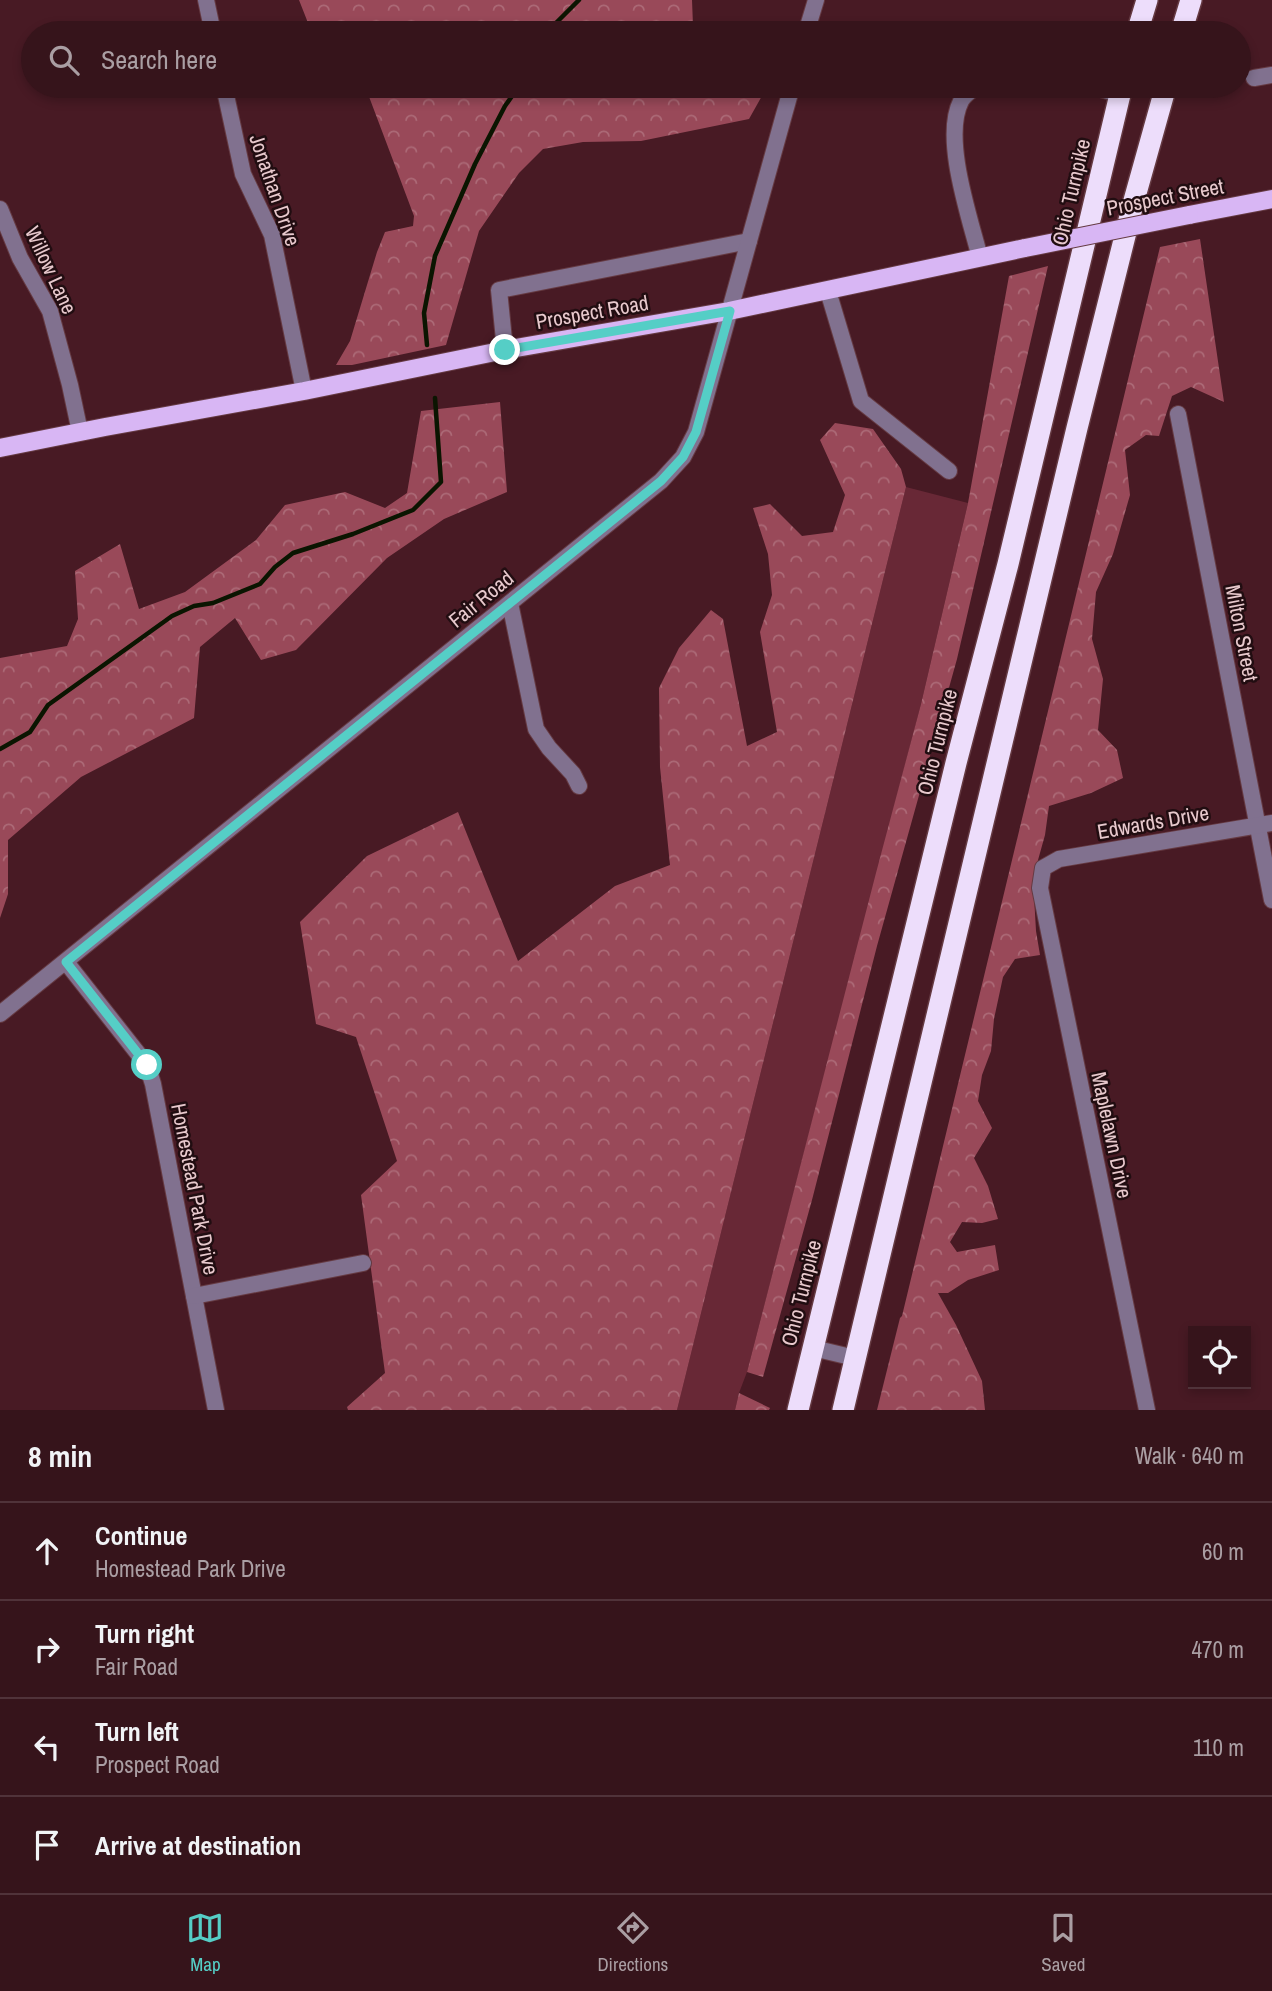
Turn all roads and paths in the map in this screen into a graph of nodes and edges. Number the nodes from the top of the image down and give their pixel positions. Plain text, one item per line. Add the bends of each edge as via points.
1 (206, 0) edge
2 (816, 0) edge
3 (1147, 0) edge
4 (1191, 0) edge
5 (210, 21) edge
6 (810, 21) edge
7 (1141, 21) edge
8 (1185, 21) edge
9 (1272, 75) edge
10 (1254, 78) dead end
11 (227, 98) edge
12 (789, 98) edge
13 (963, 98) edge
14 (1118, 98) edge
15 (1163, 98) edge
16 (1272, 199) edge
17 (0, 209) edge
18 (749, 241) junction
19 (1025, 248) joint
20 (980, 258) junction
21 (828, 291) junction
22 (730, 311) junction
23 (505, 350) junction
24 (304, 391) junction
25 (1178, 415) dead end
26 (80, 432) junction
27 (0, 448) edge
28 (949, 471) dead end
29 (510, 603) junction
30 (579, 786) dead end
31 (1265, 824) edge
32 (1044, 868) joint
33 (1272, 900) edge
34 (66, 962) junction
35 (0, 1014) edge
36 (363, 1263) dead end
37 (194, 1296) junction
38 (813, 1348) junction
39 (855, 1358) junction
40 (216, 1410) edge
41 (798, 1410) edge
42 (843, 1410) edge
43 (1147, 1410) edge

1 - 5 street
2 - 6 street
3 - 7 highway
4 - 8 highway
9 - 10 street
11 - 24 street, Jonathan Drive via 243,174 272,235
12 - 18 street, Fair Road
13 - 20 street via 954,136 956,159
14 - 38 highway, Ohio Turnpike via 1008,564
15 - 39 highway via 1077,428
16 - 19 main road, Prospect Street, bridge
17 - 26 street, Willow Lane via 50,312
18 - 22 street, Fair Road
18 - 23 street via 499,290
19 - 20 main road, Prospect Road
20 - 21 main road, Prospect Road
21 - 22 main road, Prospect Road
21 - 28 street via 861,401
22 - 23 main road, Prospect Road
22 - 29 street, Fair Road via 696,432 683,457 661,481
23 - 24 main road, Prospect Road
24 - 26 main road, Prospect Road
25 - 31 street, Milton Street
26 - 27 main road, Prospect Road
29 - 30 street via 536,729
29 - 34 street, Fair Road
31 - 32 street, Edwards Drive via 1059,859
31 - 33 street, Milton Street
32 - 43 street, Maplelawn Drive via 1040,888
34 - 35 street, Fair Road
34 - 37 street, Homestead Park Drive via 147,1065
36 - 37 street
37 - 40 street, Homestead Park Drive
38 - 39 street
38 - 41 highway, Ohio Turnpike
39 - 42 highway

